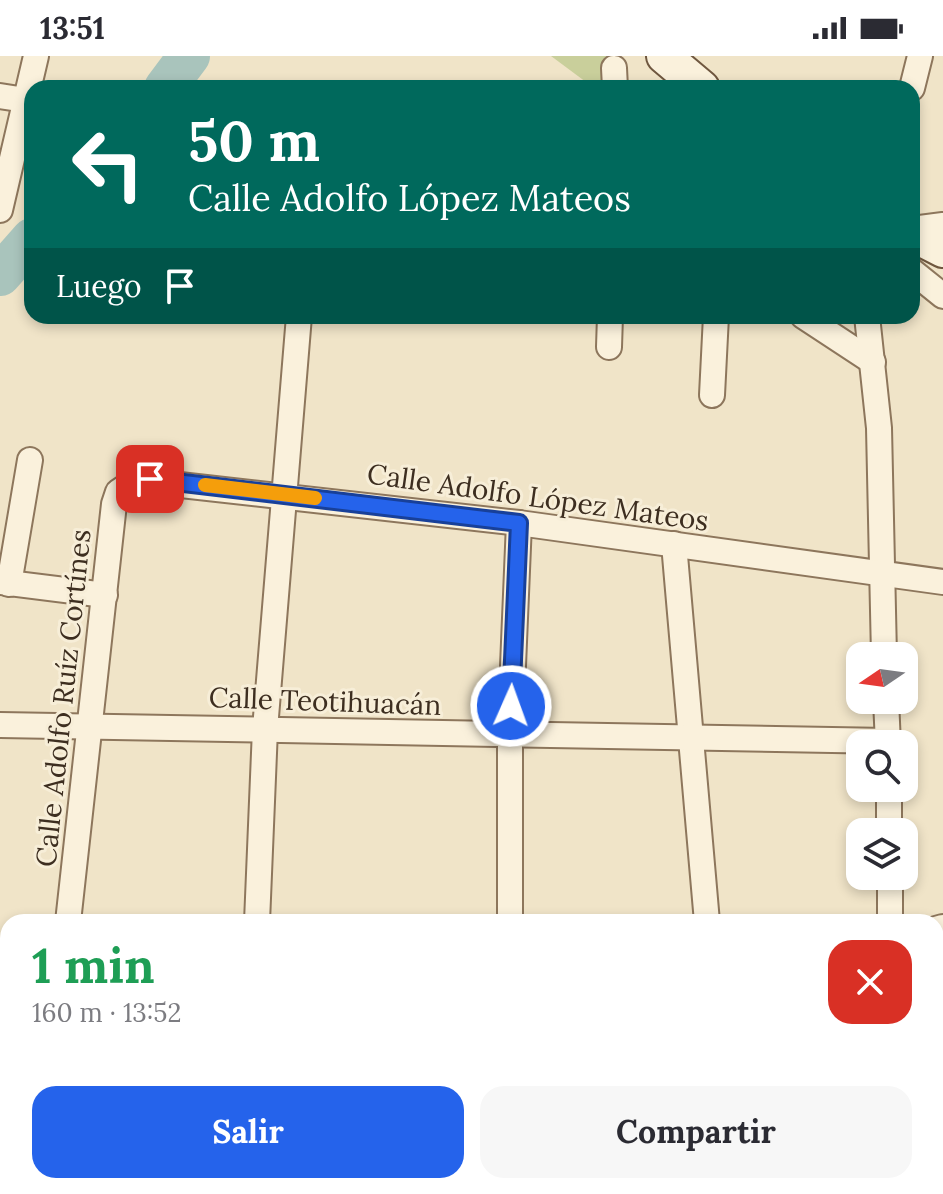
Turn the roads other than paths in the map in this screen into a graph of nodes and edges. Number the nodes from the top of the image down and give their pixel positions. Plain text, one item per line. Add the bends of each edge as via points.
1 (36, 56) edge
2 (664, 56) edge
3 (920, 56) edge
4 (32, 80) edge
5 (692, 80) edge
6 (914, 80) edge
7 (0, 96) edge
8 (24, 99) edge
9 (24, 119) edge
10 (0, 210) edge
11 (943, 225) edge
12 (920, 230) edge
13 (920, 237) edge
14 (943, 250) edge
15 (920, 277) edge
16 (943, 296) edge
17 (298, 324) edge
18 (610, 324) edge
19 (716, 324) edge
20 (815, 324) edge
21 (868, 324) edge
22 (609, 347) dead end
23 (873, 362) junction
24 (712, 395) dead end
25 (30, 460) dead end
26 (126, 485) joint
27 (287, 494) junction
28 (519, 523) junction
29 (674, 544) junction
30 (881, 574) junction
31 (943, 582) edge
32 (4, 583) edge
33 (105, 595) junction
34 (883, 642) edge
35 (0, 725) edge
36 (90, 727) junction
37 (265, 729) junction
38 (510, 737) junction
39 (689, 738) junction
40 (846, 741) edge
41 (890, 890) edge
42 (69, 914) edge
43 (257, 914) edge
44 (510, 914) edge
45 (706, 914) edge
46 (890, 914) edge

1 - 4 street
2 - 5 main road
3 - 6 street
7 - 8 street
9 - 10 street
11 - 12 street
13 - 14 main road
15 - 16 street
17 - 27 street
18 - 22 street
19 - 24 street
20 - 23 street
21 - 23 street
23 - 30 street
25 - 32 street
26 - 27 street, Calle Adolfo López Mateos via 150,479
26 - 33 street, Calle Adolfo Ruíz Cortínes via 114,504
27 - 28 street, Calle Adolfo López Mateos
27 - 37 street
28 - 29 street, Calle Adolfo López Mateos
28 - 38 street
29 - 30 street, Calle Adolfo López Mateos
29 - 39 street
30 - 31 street, Calle Adolfo López Mateos
30 - 34 street
32 - 33 street
33 - 36 street, Calle Adolfo Ruíz Cortínes
35 - 36 street, Calle Teotihuacán
36 - 37 street, Calle Teotihuacán
36 - 42 street, Calle Adolfo Ruíz Cortínes
37 - 38 street, Calle Teotihuacán
37 - 43 street
38 - 39 street, Calle Teotihuacán
38 - 44 street
39 - 40 street, Calle Teotihuacán
39 - 45 street
41 - 46 street

